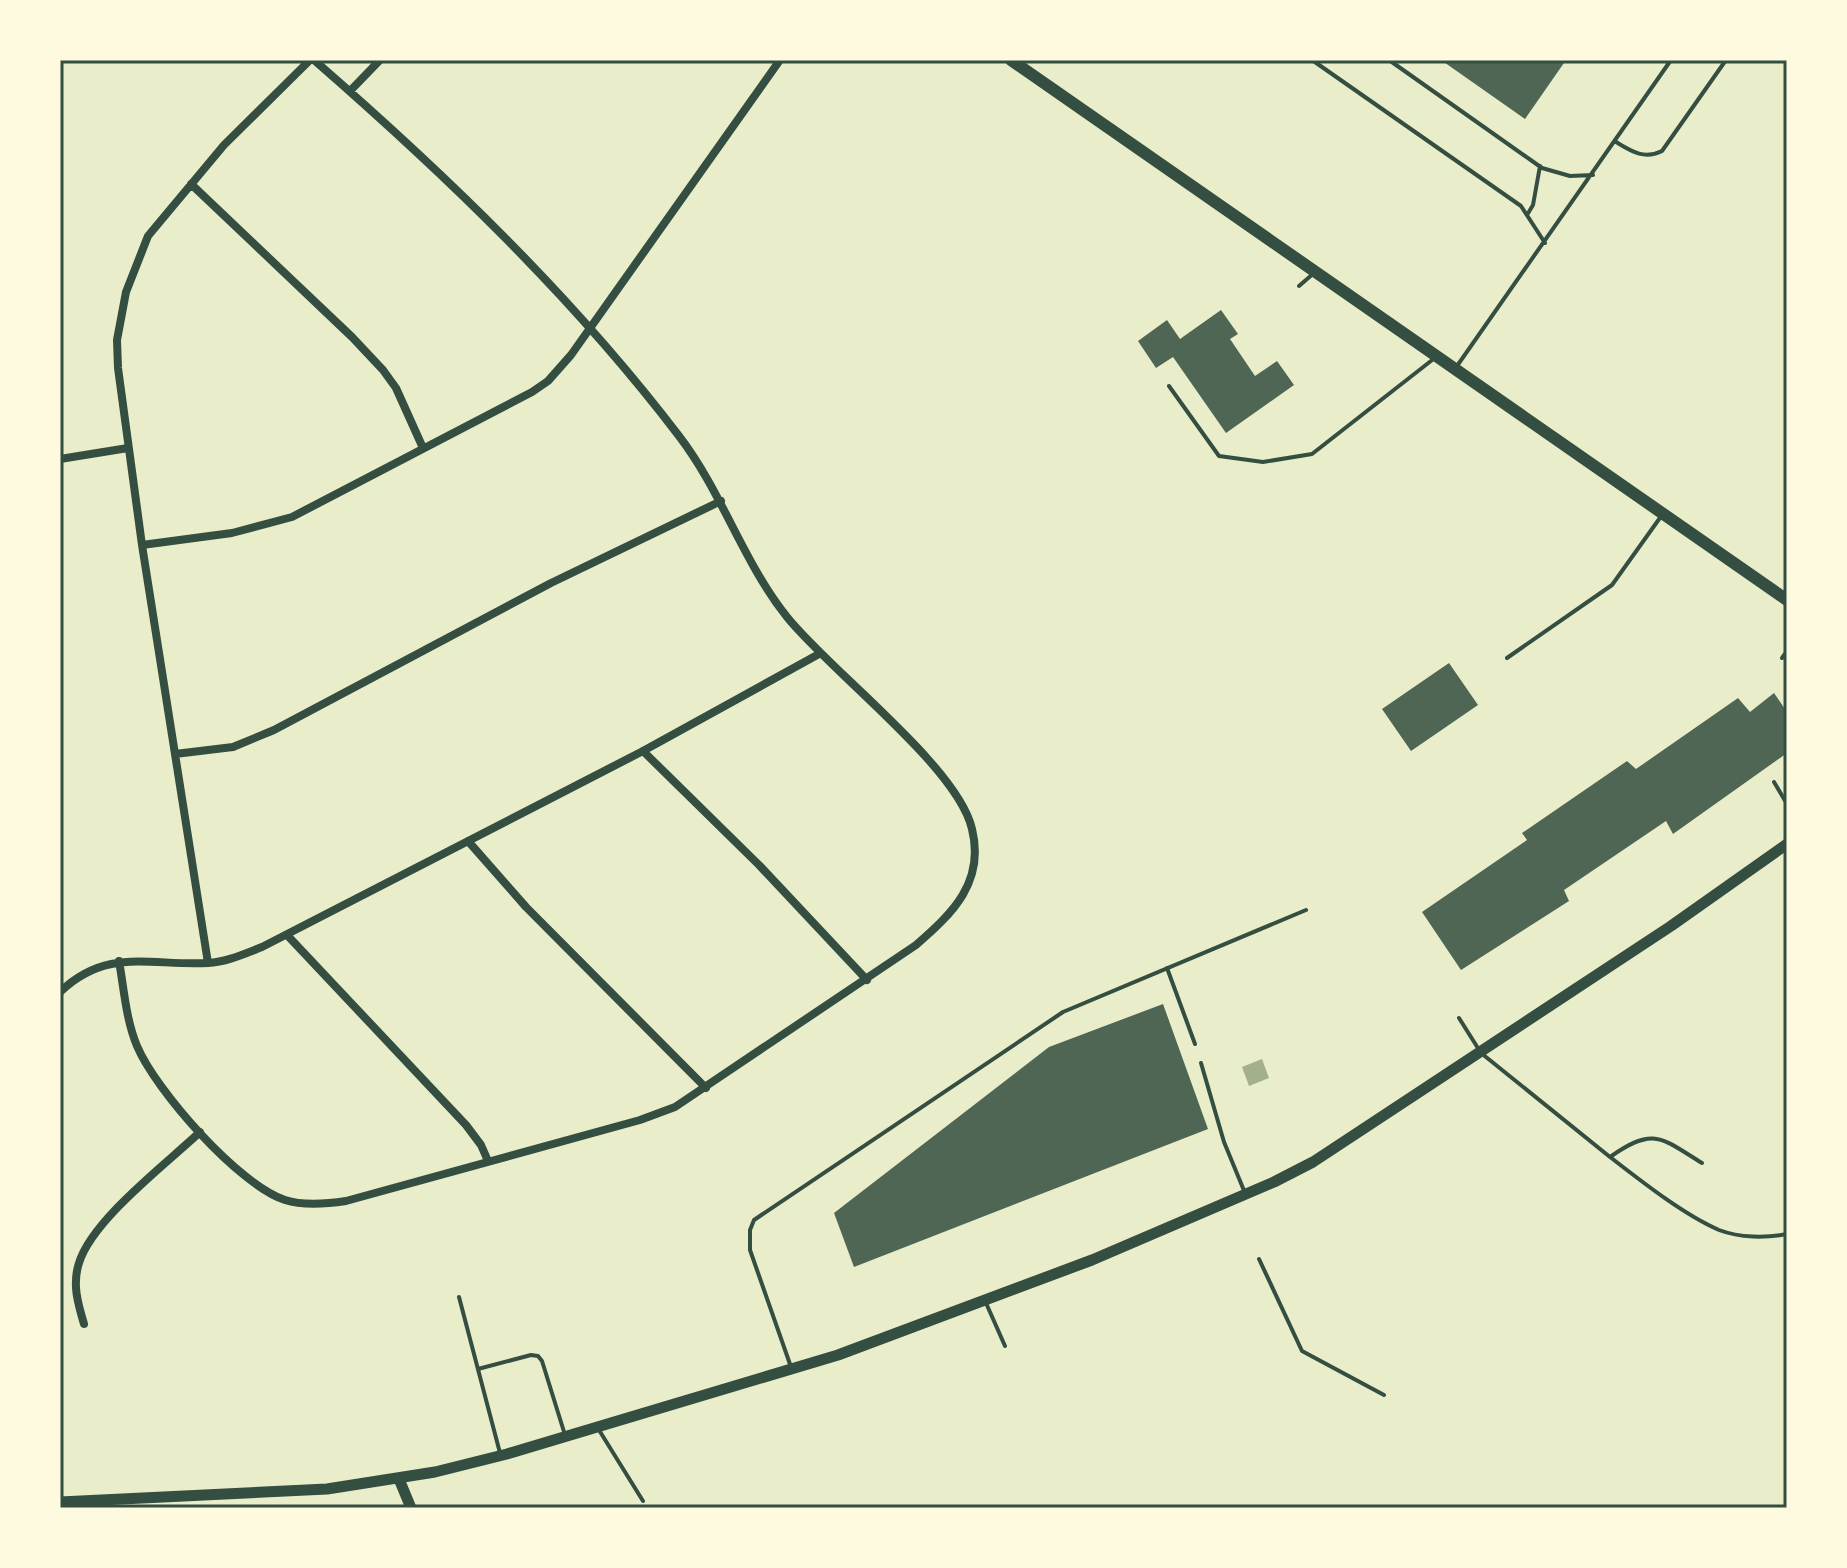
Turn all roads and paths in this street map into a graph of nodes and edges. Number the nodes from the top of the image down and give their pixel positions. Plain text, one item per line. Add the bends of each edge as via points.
1 (312, 60) edge
2 (380, 60) edge
3 (780, 60) edge
4 (1011, 60) edge
5 (1312, 60) edge
6 (1389, 60) edge
7 (1671, 60) edge
8 (1726, 60) edge
9 (350, 91) junction
10 (1616, 142) junction
11 (1540, 166) junction
12 (1593, 175) junction
13 (191, 184) junction
14 (1527, 215) junction
15 (1545, 243) junction
16 (1315, 271) junction
17 (1299, 286) dead end
18 (590, 329) junction
19 (1438, 355) junction
20 (1456, 368) junction
21 (1169, 386) dead end
22 (128, 448) junction
23 (423, 448) junction
24 (60, 459) edge
25 (721, 501) junction
26 (1663, 513) junction
27 (142, 545) junction
28 (1787, 600) edge
29 (1787, 651) edge
30 (819, 654) junction
31 (1507, 658) dead end
32 (1782, 658) dead end
33 (643, 751) junction
34 (175, 754) junction
35 (1774, 782) dead end
36 (1787, 804) edge
37 (468, 841) junction
38 (1787, 844) edge
39 (1306, 910) dead end
40 (287, 935) junction
41 (119, 961) junction
42 (208, 963) junction
43 (1167, 968) junction
44 (867, 980) junction
45 (60, 992) edge
46 (1459, 1018) dead end
47 (1195, 1044) dead end
48 (1481, 1053) junction
49 (1201, 1063) dead end
50 (706, 1088) junction
51 (200, 1132) junction
52 (1610, 1157) junction
53 (488, 1161) junction
54 (1702, 1163) dead end
55 (1246, 1195) junction
56 (1787, 1234) edge
57 (1259, 1259) dead end
58 (459, 1297) dead end
59 (985, 1300) junction
60 (84, 1324) dead end
61 (1005, 1346) dead end
62 (478, 1369) junction
63 (792, 1369) junction
64 (1384, 1395) dead end
65 (598, 1428) junction
66 (566, 1437) junction
67 (500, 1456) junction
68 (399, 1479) junction
69 (643, 1501) dead end
70 (60, 1502) edge
71 (411, 1508) edge

1 - 9 street
1 - 13 street
2 - 9 street
3 - 18 street
4 - 16 main road
5 - 14 lane
6 - 11 lane
7 - 10 lane
8 - 10 lane via 1662,151 1642,155
9 - 18 street via 487,218
10 - 12 lane
11 - 12 lane via 1570,176
11 - 14 lane
12 - 15 lane
13 - 22 street via 148,236 126,292 117,340
13 - 23 street via 383,370
14 - 15 lane
15 - 20 lane
16 - 17 lane
16 - 19 main road
18 - 23 street via 540,387
18 - 25 street via 679,435
19 - 20 main road
19 - 21 lane via 1312,454 1263,462 1219,456
20 - 26 main road
22 - 24 street
22 - 27 street
23 - 27 street via 292,517 232,533
25 - 30 street via 764,585
25 - 34 street via 551,583 274,730 233,747
26 - 28 main road
26 - 31 lane via 1612,585
27 - 34 street
29 - 32 lane
30 - 33 street
30 - 44 street via 950,786 973,832 974,870 961,902 916,945
33 - 37 street
33 - 44 street
34 - 42 street
35 - 36 lane
37 - 40 street
37 - 50 street via 526,907
38 - 48 main road
39 - 43 lane
40 - 42 street
40 - 53 street via 466,1125
41 - 42 street
41 - 45 street via 90,969
41 - 51 street via 137,1046
43 - 47 lane
43 - 63 lane via 1063,1012 754,1220 750,1250
44 - 50 street
46 - 48 lane
48 - 52 lane
48 - 55 main road via 1313,1162
49 - 55 lane
50 - 53 street via 640,1120
51 - 53 street via 263,1190 300,1203 346,1201
51 - 60 street via 87,1246 76,1279
52 - 54 lane via 1651,1137
52 - 56 lane via 1718,1229 1760,1237
55 - 59 main road
57 - 64 lane via 1302,1351
58 - 62 lane
59 - 61 lane
59 - 63 main road
62 - 66 lane via 538,1356
62 - 67 lane
63 - 65 main road
65 - 66 main road
65 - 69 lane
66 - 67 main road
67 - 68 main road
68 - 70 main road via 327,1489
68 - 71 main road

